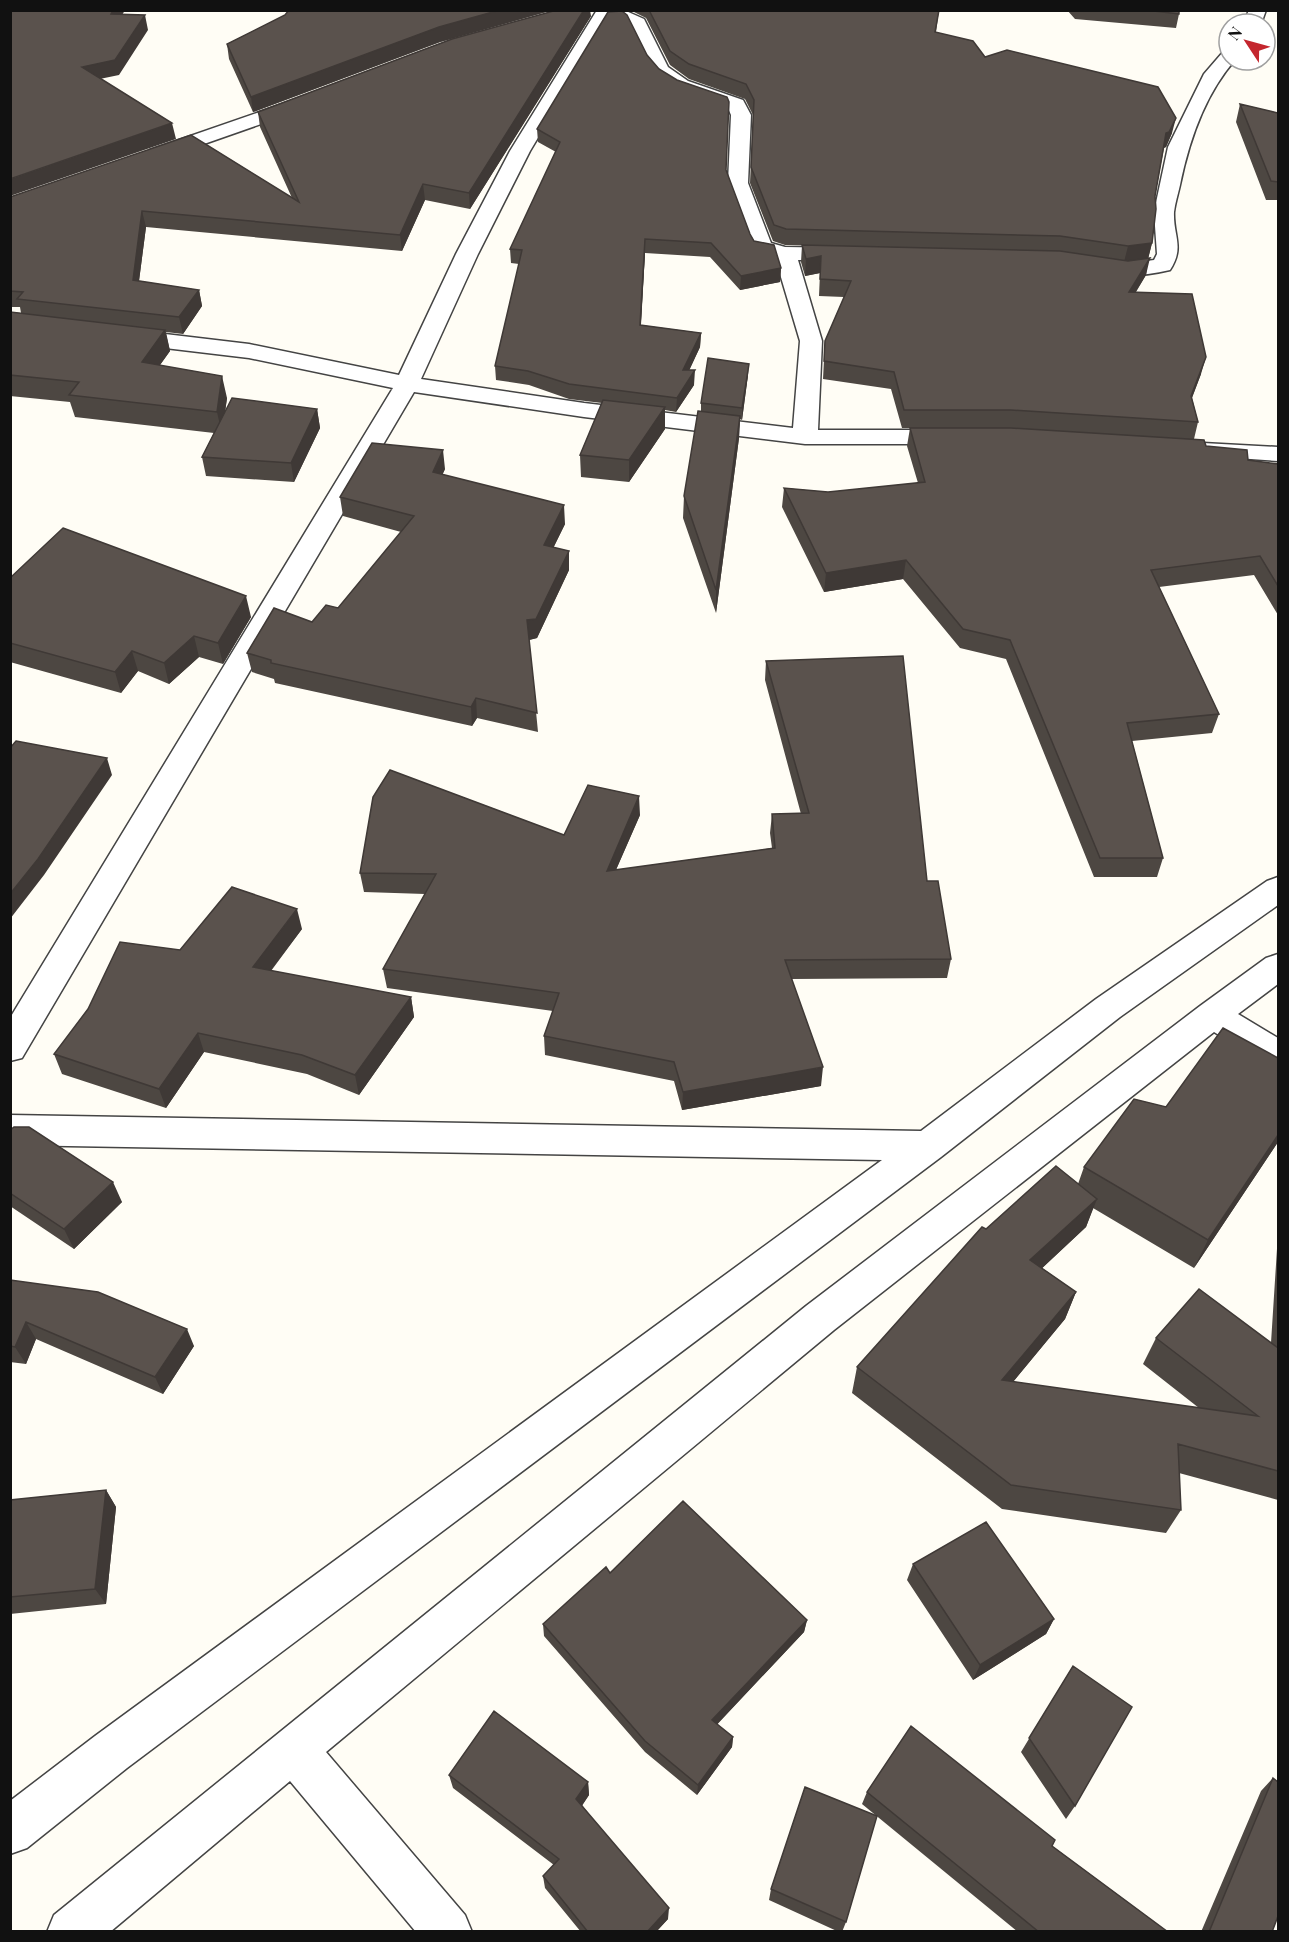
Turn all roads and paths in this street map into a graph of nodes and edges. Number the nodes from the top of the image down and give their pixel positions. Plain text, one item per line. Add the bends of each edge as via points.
1 (645, 10) edge
2 (611, 15) edge
3 (1217, 69) edge
4 (316, 98) edge
5 (139, 160) edge
6 (785, 253) junction
7 (868, 255) edge
8 (1079, 263) edge
9 (106, 334) edge
10 (406, 384) junction
11 (805, 437) junction
12 (972, 437) edge
13 (1184, 448) edge
14 (1278, 454) edge
15 (1278, 889) edge
16 (1278, 967) edge
17 (1212, 1015) junction
18 (10, 1048) edge
19 (1278, 1054) edge
20 (10, 1130) edge
21 (928, 1146) junction
22 (294, 1750) junction
23 (10, 1831) edge
24 (71, 1932) edge
25 (448, 1932) edge

1 - 2 street
2 - 6 street via 638,23 660,70 681,85 736,104 741,114 738,183 762,247
2 - 10 street via 520,151
3 - 8 street via 1178,147 1164,212 1168,254 1162,266 1124,270
4 - 5 street
6 - 7 street
6 - 11 street via 811,341
9 - 10 street via 249,351
10 - 11 street
10 - 18 street
11 - 12 street
13 - 14 street
15 - 21 street via 1108,1008
16 - 17 street
17 - 19 street
17 - 22 street via 820,1318
20 - 21 street
21 - 23 street
22 - 24 street
22 - 25 street

